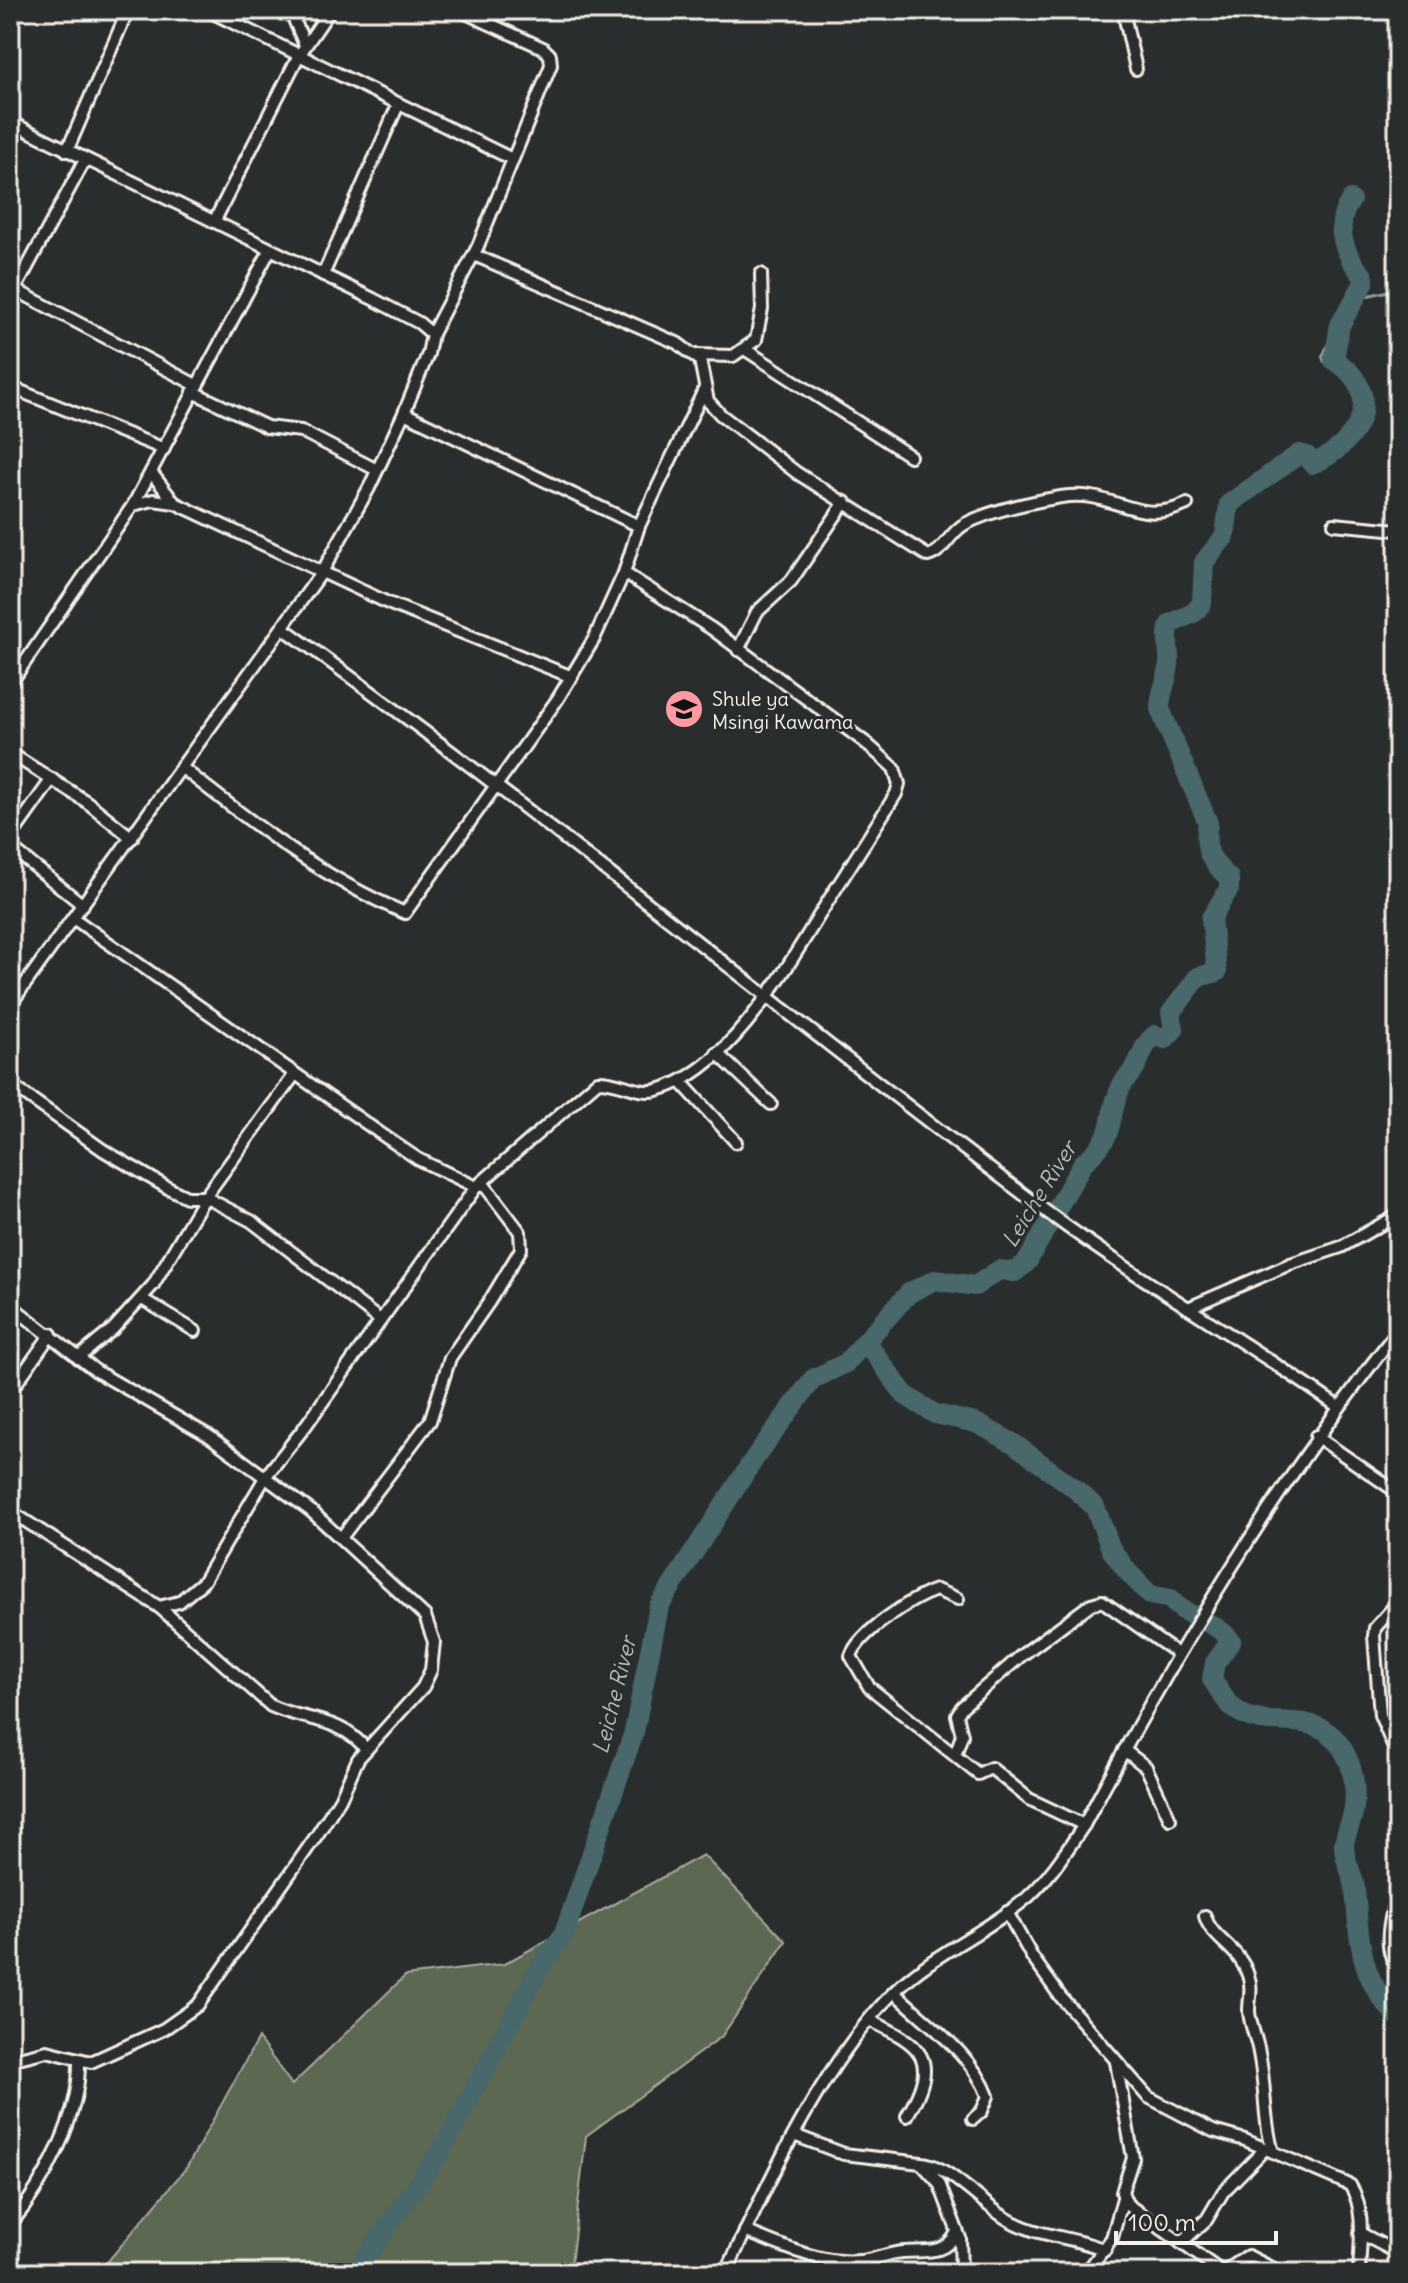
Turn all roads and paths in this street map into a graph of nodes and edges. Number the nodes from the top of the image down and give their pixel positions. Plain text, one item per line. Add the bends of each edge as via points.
1 (13, 10) edge
2 (128, 10) edge
3 (207, 10) edge
4 (238, 10) edge
5 (290, 10) edge
6 (330, 10) edge
7 (459, 10) edge
8 (1123, 10) edge
9 (10, 17) edge
10 (230, 21) junction
11 (305, 45) junction
12 (298, 57) junction
13 (1136, 69) dead end
14 (398, 105) junction
15 (10, 122) edge
16 (67, 151) junction
17 (512, 159) junction
18 (85, 160) junction
19 (214, 222) junction
20 (270, 250) junction
21 (474, 255) junction
22 (761, 274) dead end
23 (323, 275) junction
24 (12, 292) edge
25 (432, 334) junction
26 (746, 350) junction
27 (695, 355) junction
28 (10, 387) edge
29 (195, 389) junction
30 (704, 390) junction
31 (404, 413) junction
32 (164, 449) junction
33 (910, 456) dead end
34 (377, 470) junction
35 (151, 472) junction
36 (845, 502) junction
37 (175, 503) junction
38 (1187, 504) dead end
39 (133, 505) junction
40 (1334, 524) dead end
41 (639, 526) junction
42 (1398, 530) edge
43 (322, 572) junction
44 (624, 573) junction
45 (283, 628) junction
46 (738, 650) junction
47 (572, 677) junction
48 (10, 684) edge
49 (10, 753) edge
50 (181, 767) junction
51 (52, 779) junction
52 (494, 784) junction
53 (10, 838) edge
54 (132, 838) junction
55 (10, 847) edge
56 (83, 905) junction
57 (73, 918) junction
58 (770, 995) junction
59 (10, 1005) edge
60 (717, 1053) junction
61 (295, 1074) junction
62 (681, 1082) junction
63 (10, 1084) edge
64 (771, 1104) dead end
65 (736, 1142) dead end
66 (479, 1185) junction
67 (205, 1197) junction
68 (1398, 1215) edge
69 (142, 1299) junction
70 (10, 1305) edge
71 (1188, 1308) junction
72 (380, 1320) junction
73 (1398, 1330) edge
74 (195, 1331) dead end
75 (51, 1334) junction
76 (78, 1358) junction
77 (10, 1392) edge
78 (1337, 1406) junction
79 (1316, 1436) junction
80 (266, 1476) junction
81 (1398, 1493) edge
82 (10, 1511) edge
83 (341, 1538) junction
84 (958, 1599) dead end
85 (1398, 1602) edge
86 (159, 1607) junction
87 (1178, 1654) junction
88 (366, 1749) junction
89 (1124, 1750) junction
90 (955, 1755) junction
91 (1398, 1758) edge
92 (1170, 1819) dead end
93 (1084, 1825) junction
94 (1398, 1891) edge
95 (1007, 1912) junction
96 (1205, 1916) dead end
97 (1398, 1969) edge
98 (894, 1992) junction
99 (869, 2020) junction
100 (10, 2060) edge
101 (1116, 2060) junction
102 (79, 2062) junction
103 (907, 2116) dead end
104 (973, 2119) dead end
105 (794, 2135) junction
106 (1269, 2150) junction
107 (921, 2163) junction
108 (1123, 2198) junction
109 (10, 2225) edge
110 (745, 2231) junction
111 (957, 2232) junction
112 (1360, 2233) junction
113 (1181, 2243) junction
114 (1105, 2250) junction
115 (1398, 2253) edge
116 (842, 2262) junction
117 (728, 2273) edge
118 (850, 2273) edge
119 (961, 2273) edge
120 (1086, 2273) edge
121 (1282, 2273) edge
122 (1359, 2273) edge

1 - 9 street
2 - 16 street
3 - 10 street
4 - 10 street
5 - 11 street
6 - 11 street
7 - 17 street via 550,55 549,71
8 - 13 street
10 - 12 street
11 - 12 street
12 - 14 street
12 - 19 street
14 - 17 street
14 - 23 street
15 - 16 street
16 - 18 street
17 - 21 street
18 - 19 street
18 - 24 street
19 - 20 street
20 - 23 street
20 - 29 street
21 - 25 street
21 - 27 street
22 - 26 street via 760,328
23 - 25 street
24 - 29 street
25 - 31 street
26 - 27 street via 725,357
26 - 33 street
27 - 30 street via 703,369
28 - 32 street
29 - 32 street
29 - 34 street via 267,427 301,431
30 - 36 street via 721,415
30 - 41 street
31 - 34 street
31 - 41 street
32 - 35 street
34 - 43 street
35 - 37 street
35 - 39 street
36 - 38 street via 928,556 968,523 1063,497 1111,499 1156,515
36 - 46 street via 791,581 757,612
37 - 39 street via 153,500
37 - 43 street
39 - 48 street
40 - 42 street
41 - 44 street
43 - 45 street
43 - 47 street
44 - 46 street
44 - 47 street
45 - 50 street
45 - 52 street
46 - 58 street via 866,743 894,768 899,784
47 - 52 street
49 - 51 street
50 - 52 street via 293,853 405,913
50 - 54 street
51 - 53 street
51 - 54 street
52 - 58 street
54 - 56 street
55 - 56 street
56 - 57 street
57 - 59 street
57 - 61 street
58 - 60 street
58 - 71 street via 1062,1223
60 - 62 street
60 - 64 street
61 - 66 street via 418,1159
61 - 67 street
62 - 65 street
62 - 66 street via 655,1091 598,1081
63 - 67 street via 168,1188 187,1197
66 - 72 street
66 - 83 street via 520,1232 521,1249 450,1358 430,1421
67 - 69 street
67 - 72 street via 251,1221
68 - 71 street via 1341,1247
69 - 74 street
69 - 76 street
70 - 75 street
71 - 78 street
72 - 80 street
73 - 78 street
75 - 76 street
75 - 77 street
76 - 80 street
78 - 79 street
79 - 81 street
79 - 87 street
80 - 83 street
80 - 86 street via 203,1582 179,1602
82 - 86 street
83 - 88 street via 425,1616 434,1642 423,1687
84 - 90 street via 936,1590 925,1594 858,1641 851,1656 869,1687
85 - 91 street via 1374,1636 1380,1715
86 - 88 street via 271,1706 326,1720
87 - 89 street
87 - 90 street via 1113,1607 1102,1601 1091,1604 962,1707 957,1715 962,1735
88 - 102 street via 317,1835 193,2011 136,2044
89 - 92 street via 1146,1767
89 - 93 street
90 - 93 street via 978,1774 994,1770 1029,1799
93 - 95 street via 1045,1879
94 - 97 street via 1388,1942
95 - 98 street via 932,1960
95 - 101 street via 1060,1996
96 - 106 street via 1250,1977 1249,2008
98 - 99 street
98 - 104 street via 984,2084 988,2096
99 - 103 street via 909,2040 923,2054 921,2089
99 - 105 street
100 - 102 street via 55,2051
101 - 106 street via 1160,2105
101 - 108 street via 1133,2158
102 - 109 street via 80,2088 71,2116 41,2181
105 - 107 street via 844,2154
105 - 110 street
106 - 112 street via 1350,2185 1358,2199
106 - 113 street via 1223,2192 1207,2219
107 - 111 street via 939,2183
107 - 114 street via 935,2165 1025,2228
108 - 113 street
108 - 114 street
110 - 116 street
110 - 117 street
111 - 116 street via 938,2251
111 - 119 street
112 - 115 street
112 - 122 street
113 - 121 street via 1219,2270 1248,2256
114 - 120 street
116 - 118 street

